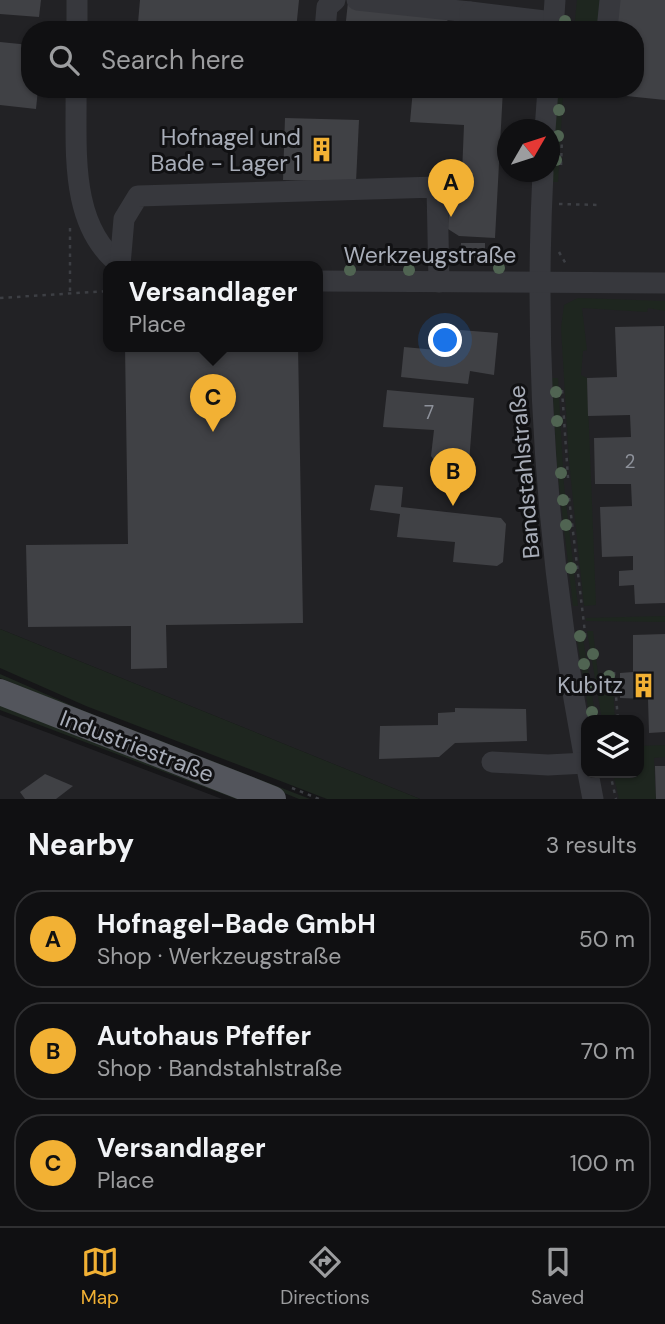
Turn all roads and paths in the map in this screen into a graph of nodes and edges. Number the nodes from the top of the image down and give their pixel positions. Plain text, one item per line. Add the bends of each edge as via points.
1 (77, 0) edge
2 (335, 0) edge
3 (357, 0) edge
4 (555, 0) edge
5 (610, 0) edge
6 (77, 21) edge
7 (326, 21) edge
8 (470, 21) edge
9 (553, 21) edge
10 (608, 21) edge
11 (76, 98) edge
12 (549, 98) edge
13 (552, 119) edge
14 (551, 182) edge
15 (80, 195) junction
16 (550, 203) junction
17 (601, 205) dead end
18 (559, 216) dead end
19 (559, 251) dead end
20 (117, 261) edge
21 (121, 261) edge
22 (323, 281) edge
23 (439, 282) junction
24 (541, 282) junction
25 (566, 282) junction
26 (665, 283) edge
27 (103, 291) edge
28 (69, 292) junction
29 (0, 298) edge
30 (562, 383) dead end
31 (587, 650) dead end
32 (614, 673) dead end
33 (0, 692) edge
34 (618, 715) edge
35 (581, 730) edge
36 (492, 762) dead end
37 (581, 764) edge
38 (589, 778) edge
39 (611, 778) edge
40 (273, 799) edge
41 (593, 799) edge
42 (616, 799) edge

1 - 6 street
2 - 7 street via 327,7
3 - 8 street
4 - 9 street
5 - 10 street
11 - 15 street
12 - 13 street
14 - 16 street, Bandstahlstraße
15 - 20 street via 93,234
15 - 28 path via 69,205
16 - 17 path
16 - 18 path
16 - 24 street, Bandstahlstraße
19 - 25 path via 566,263
21 - 23 street via 124,219 138,196 437,187
22 - 23 street, Werkzeugstraße
23 - 24 street, Werkzeugstraße
24 - 25 street, Werkzeugstraße
24 - 35 street, Bandstahlstraße via 549,483
25 - 26 street, Werkzeugstraße
27 - 28 path
28 - 29 path
30 - 31 path via 568,487
32 - 34 path
33 - 40 main road, Industriestraße
36 - 37 street
38 - 41 street
39 - 42 path

